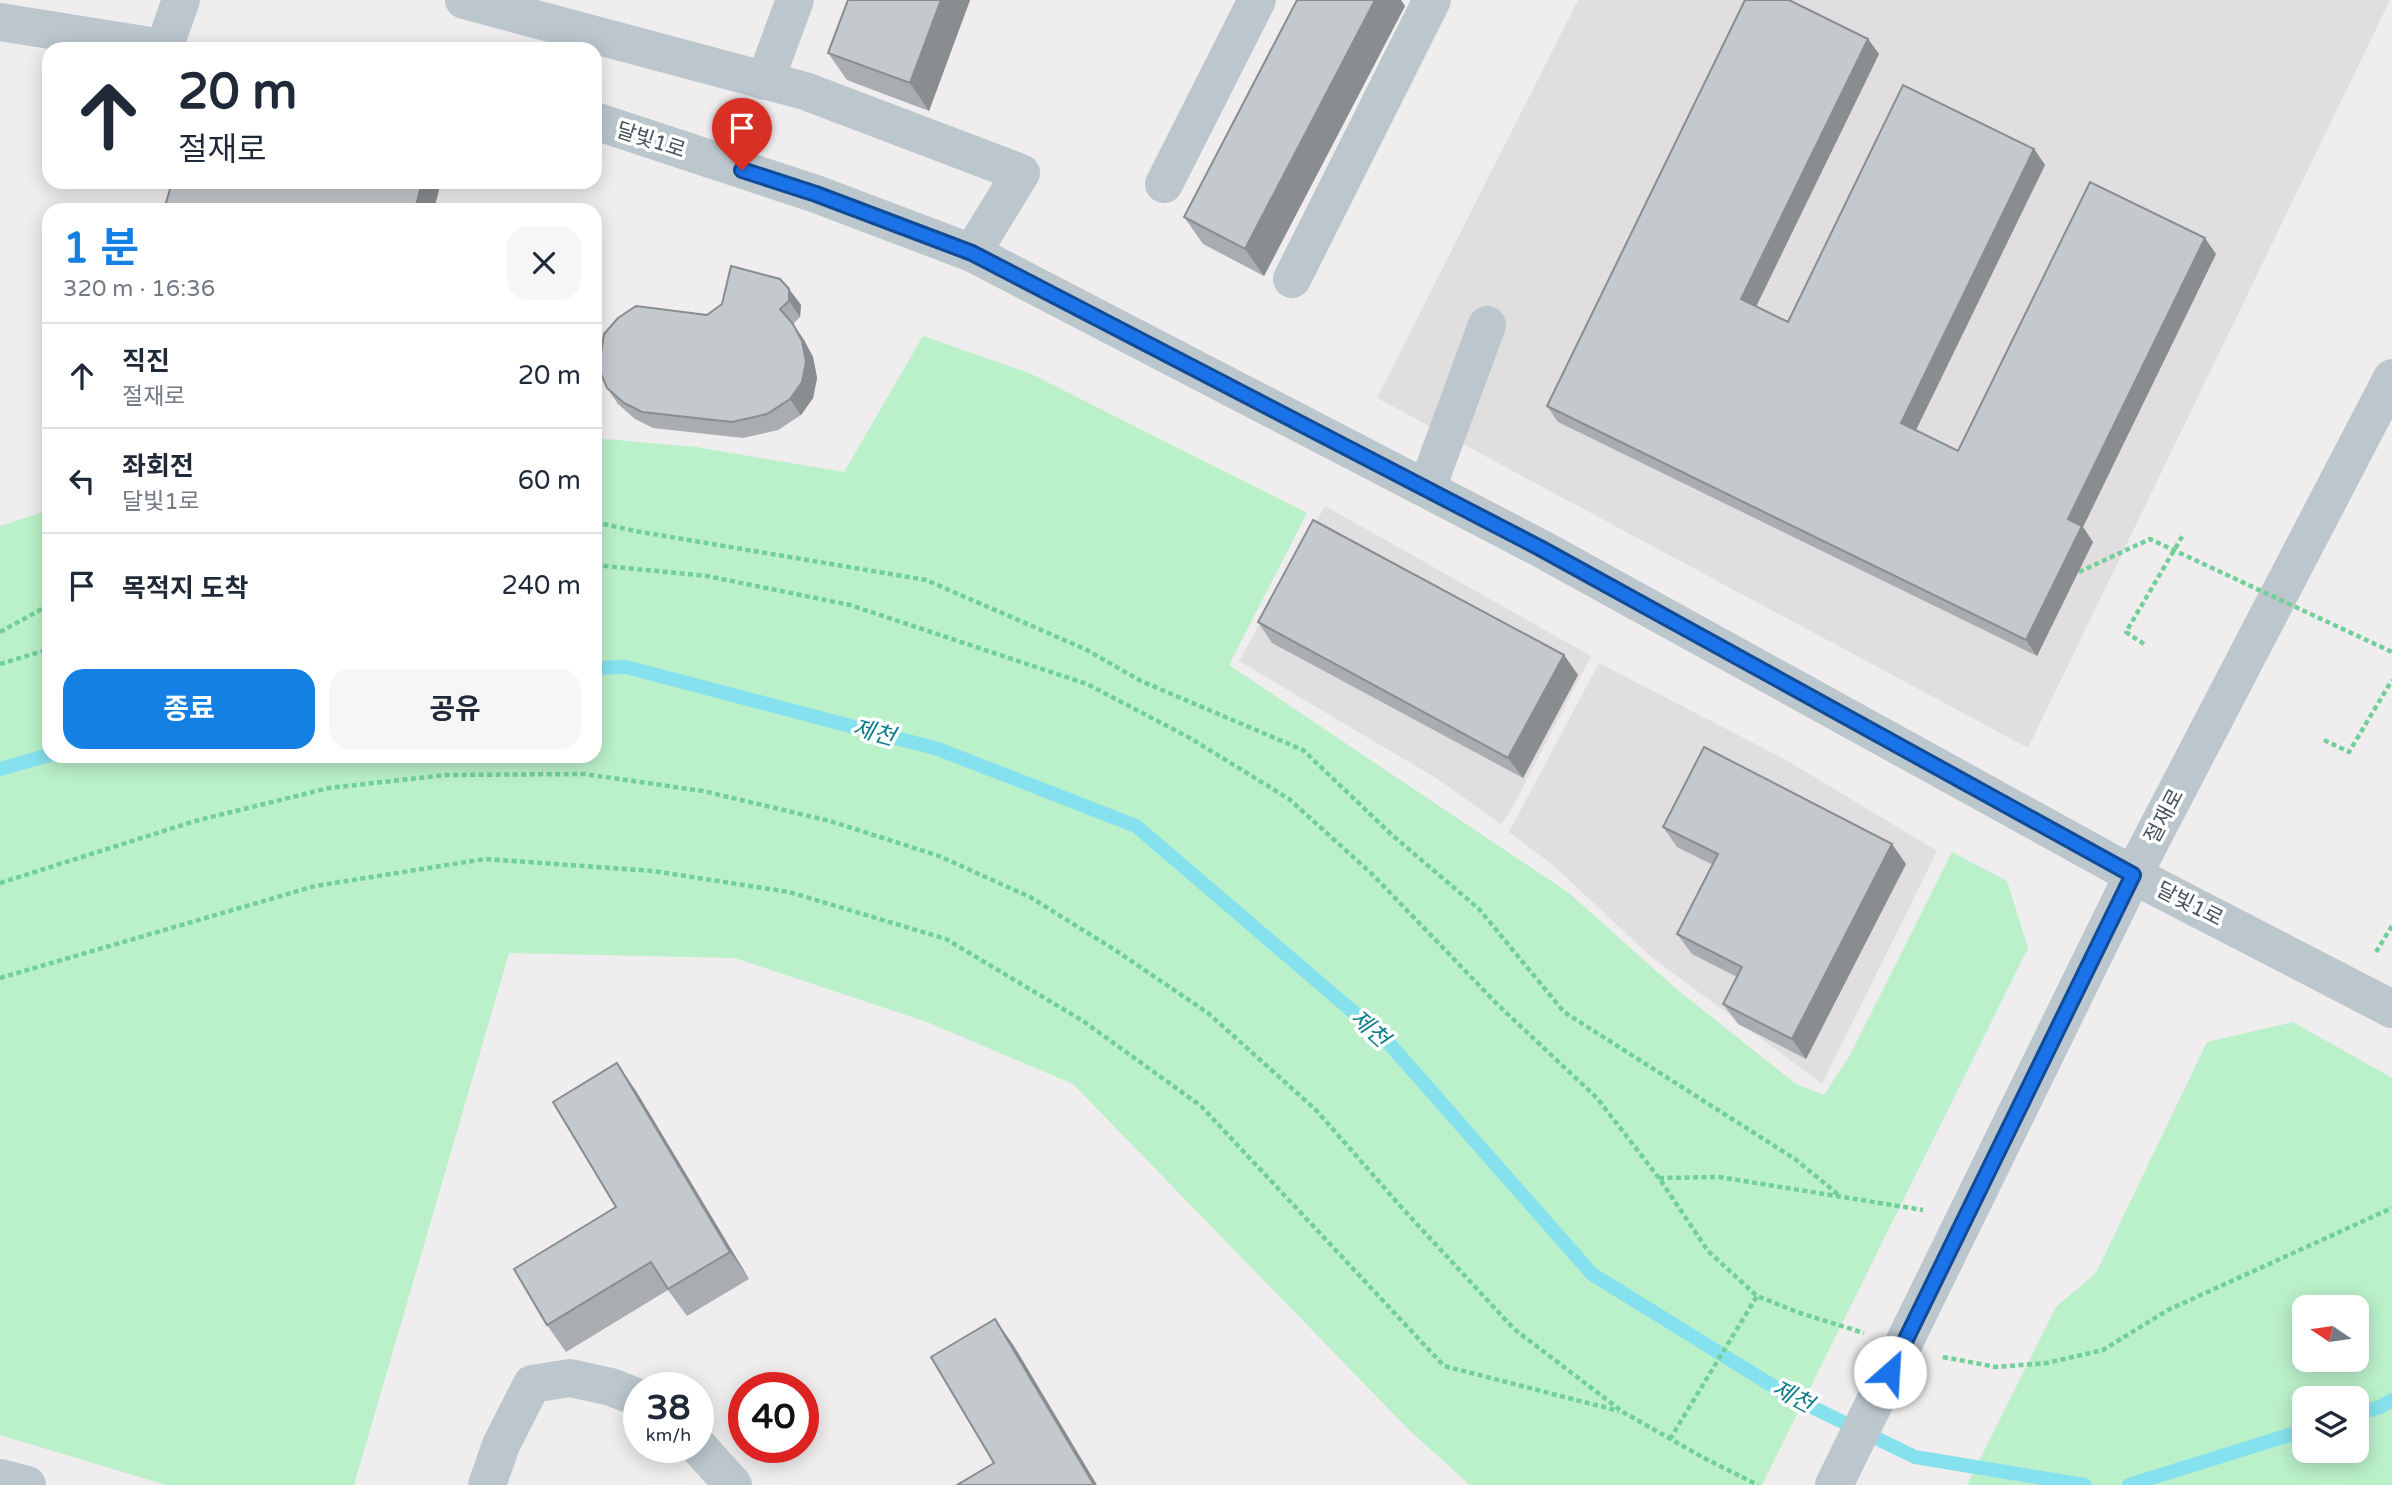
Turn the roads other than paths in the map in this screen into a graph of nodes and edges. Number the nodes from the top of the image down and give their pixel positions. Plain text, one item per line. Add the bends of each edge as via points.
1 (181, 0) edge
2 (464, 0) edge
3 (795, 0) edge
4 (1257, 0) edge
5 (1432, 0) edge
6 (561, 13) edge
7 (0, 22) edge
8 (124, 42) edge
9 (169, 42) edge
10 (765, 80) junction
11 (602, 123) edge
12 (1164, 184) dead end
13 (972, 253) junction
14 (1293, 279) dead end
15 (1487, 325) dead end
16 (2392, 378) edge
17 (1427, 488) junction
18 (2133, 875) junction
19 (2392, 1009) edge
20 (623, 1392) edge
21 (713, 1463) edge
22 (0, 1478) edge
23 (27, 1485) edge
24 (487, 1485) edge
25 (733, 1485) edge
26 (1834, 1485) edge

1 - 9 street
2 - 6 street
3 - 10 street
4 - 12 street
5 - 14 street
6 - 10 street
7 - 8 street
10 - 13 street via 1021,173
11 - 13 street, 달빛1로 via 816,194
13 - 17 street, 달빛1로
15 - 17 street
16 - 18 street, 절재로
17 - 18 street, 달빛1로
18 - 19 street, 달빛1로
18 - 26 street, 절재로, bridge
20 - 24 street via 570,1378 532,1384
21 - 25 street
22 - 23 street

